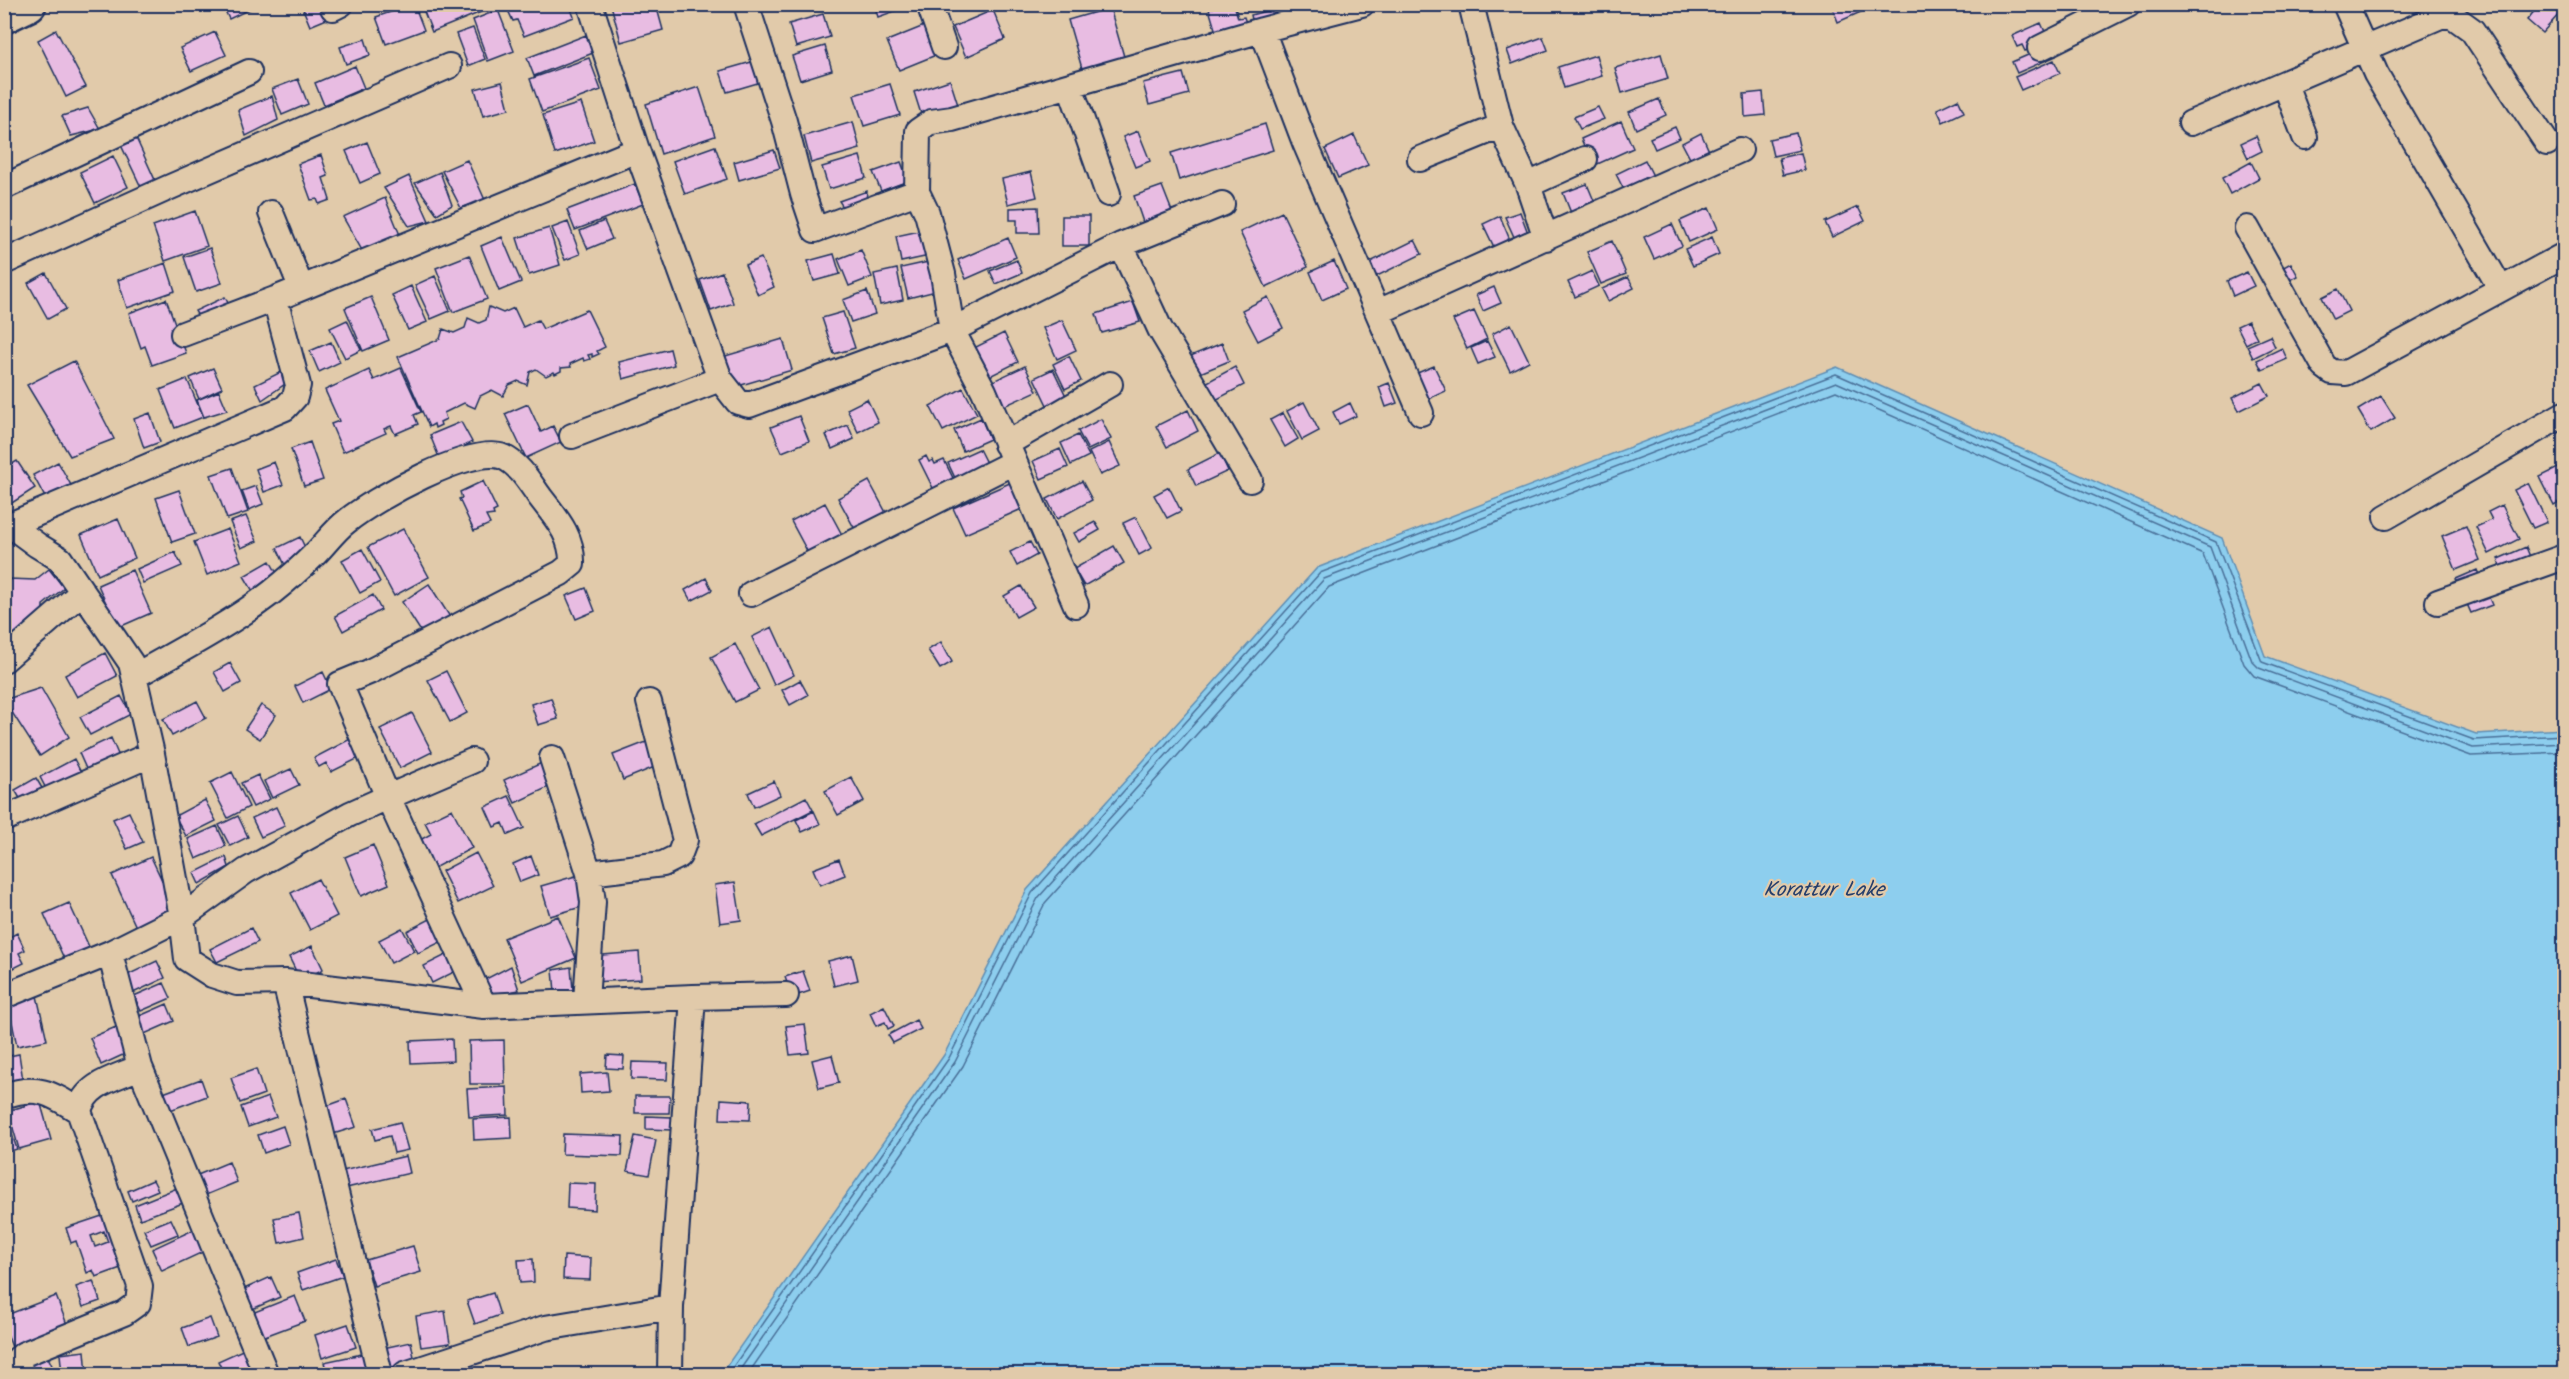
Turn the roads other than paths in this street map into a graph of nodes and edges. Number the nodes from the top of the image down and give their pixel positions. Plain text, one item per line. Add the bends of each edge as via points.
1 (29, 4) edge
2 (590, 4) edge
3 (746, 4) edge
4 (929, 4) edge
5 (1362, 4) edge
6 (1472, 4) edge
7 (2128, 4) edge
8 (2345, 4) edge
9 (1298, 12) edge
10 (4, 16) edge
11 (1262, 30) junction
12 (944, 47) dead end
13 (2040, 48) dead end
14 (2364, 49) junction
15 (449, 66) dead end
16 (249, 72) dead end
17 (2285, 84) junction
18 (1070, 86) junction
19 (2191, 123) dead end
20 (1501, 126) junction
21 (2306, 137) dead end
22 (2547, 143) dead end
23 (637, 150) junction
24 (1740, 150) dead end
25 (1420, 159) dead end
26 (1585, 159) dead end
27 (1528, 185) junction
28 (4, 187) edge
29 (918, 192) junction
30 (1108, 194) dead end
31 (1222, 204) dead end
32 (272, 213) dead end
33 (2247, 228) dead end
34 (1546, 238) junction
35 (1121, 245) junction
36 (2565, 255) edge
37 (4, 262) edge
38 (302, 287) junction
39 (2501, 290) junction
40 (275, 299) junction
41 (1378, 312) junction
42 (952, 330) junction
43 (183, 334) dead end
44 (720, 379) junction
45 (1110, 384) dead end
46 (1421, 413) dead end
47 (2565, 414) edge
48 (572, 436) dead end
49 (1010, 453) junction
50 (1250, 480) dead end
51 (2386, 518) dead end
52 (7, 524) edge
53 (2565, 557) edge
54 (82, 592) junction
55 (751, 594) dead end
56 (2438, 602) dead end
57 (1076, 605) dead end
58 (4, 660) edge
59 (135, 676) junction
60 (649, 702) dead end
61 (152, 754) junction
62 (552, 758) dead end
63 (472, 761) dead end
64 (388, 797) junction
65 (4, 819) edge
66 (589, 873) junction
67 (182, 917) junction
68 (110, 953) junction
69 (285, 982) junction
70 (786, 995) dead end
71 (4, 996) edge
72 (693, 996) junction
73 (586, 1001) junction
74 (484, 1006) junction
75 (140, 1068) junction
76 (4, 1096) edge
77 (80, 1111) junction
78 (671, 1307) junction
79 (21, 1374) edge
80 (266, 1374) edge
81 (380, 1374) edge
82 (405, 1374) edge
83 (670, 1374) edge

1 - 10 main road
2 - 23 street
3 - 29 street via 815,230
4 - 12 street
5 - 9 street
6 - 20 street
7 - 13 street
8 - 14 street
9 - 11 street
11 - 18 street
11 - 41 street via 1305,143
14 - 17 street
14 - 22 street via 2443,15 2454,17 2472,30
14 - 39 street
15 - 37 street
16 - 28 street
17 - 19 street
17 - 21 street
18 - 29 street via 931,122 918,131
18 - 30 street
20 - 25 street
20 - 27 street
23 - 38 street
23 - 44 street
24 - 34 street
26 - 27 street
27 - 34 street
29 - 42 street via 943,274
31 - 35 street
32 - 38 street
33 - 39 street via 2324,366 2332,372 2346,373
34 - 41 street
35 - 42 street
35 - 50 street via 1160,329
36 - 39 street
38 - 40 street
40 - 43 street
40 - 52 street via 298,385 295,397 285,408
41 - 46 street
42 - 44 street via 748,405 738,402
42 - 49 street
44 - 48 street
45 - 49 street
47 - 51 street
49 - 55 street
49 - 57 street
52 - 54 street via 60,559
53 - 56 street
54 - 58 street
54 - 59 street via 131,663
59 - 61 street
59 - 64 street via 222,627 270,593 345,522 372,502 472,456 503,457 522,472 568,535 572,564 340,684
60 - 66 street via 685,840 679,856 663,864
61 - 65 street
61 - 67 street
62 - 66 street
63 - 64 street
64 - 67 street via 246,870
64 - 74 street
66 - 73 street via 593,902
67 - 68 street
67 - 69 street via 187,960 212,975 237,982
68 - 71 street
68 - 75 street
69 - 74 street
69 - 81 street
70 - 72 street
72 - 73 street
72 - 78 street
73 - 74 street
75 - 77 street via 89,1090
75 - 80 street
76 - 77 street via 33,1089 52,1094
77 - 79 street via 140,1286 138,1303 124,1313 24,1354 18,1359
78 - 82 street via 545,1328
78 - 83 street

